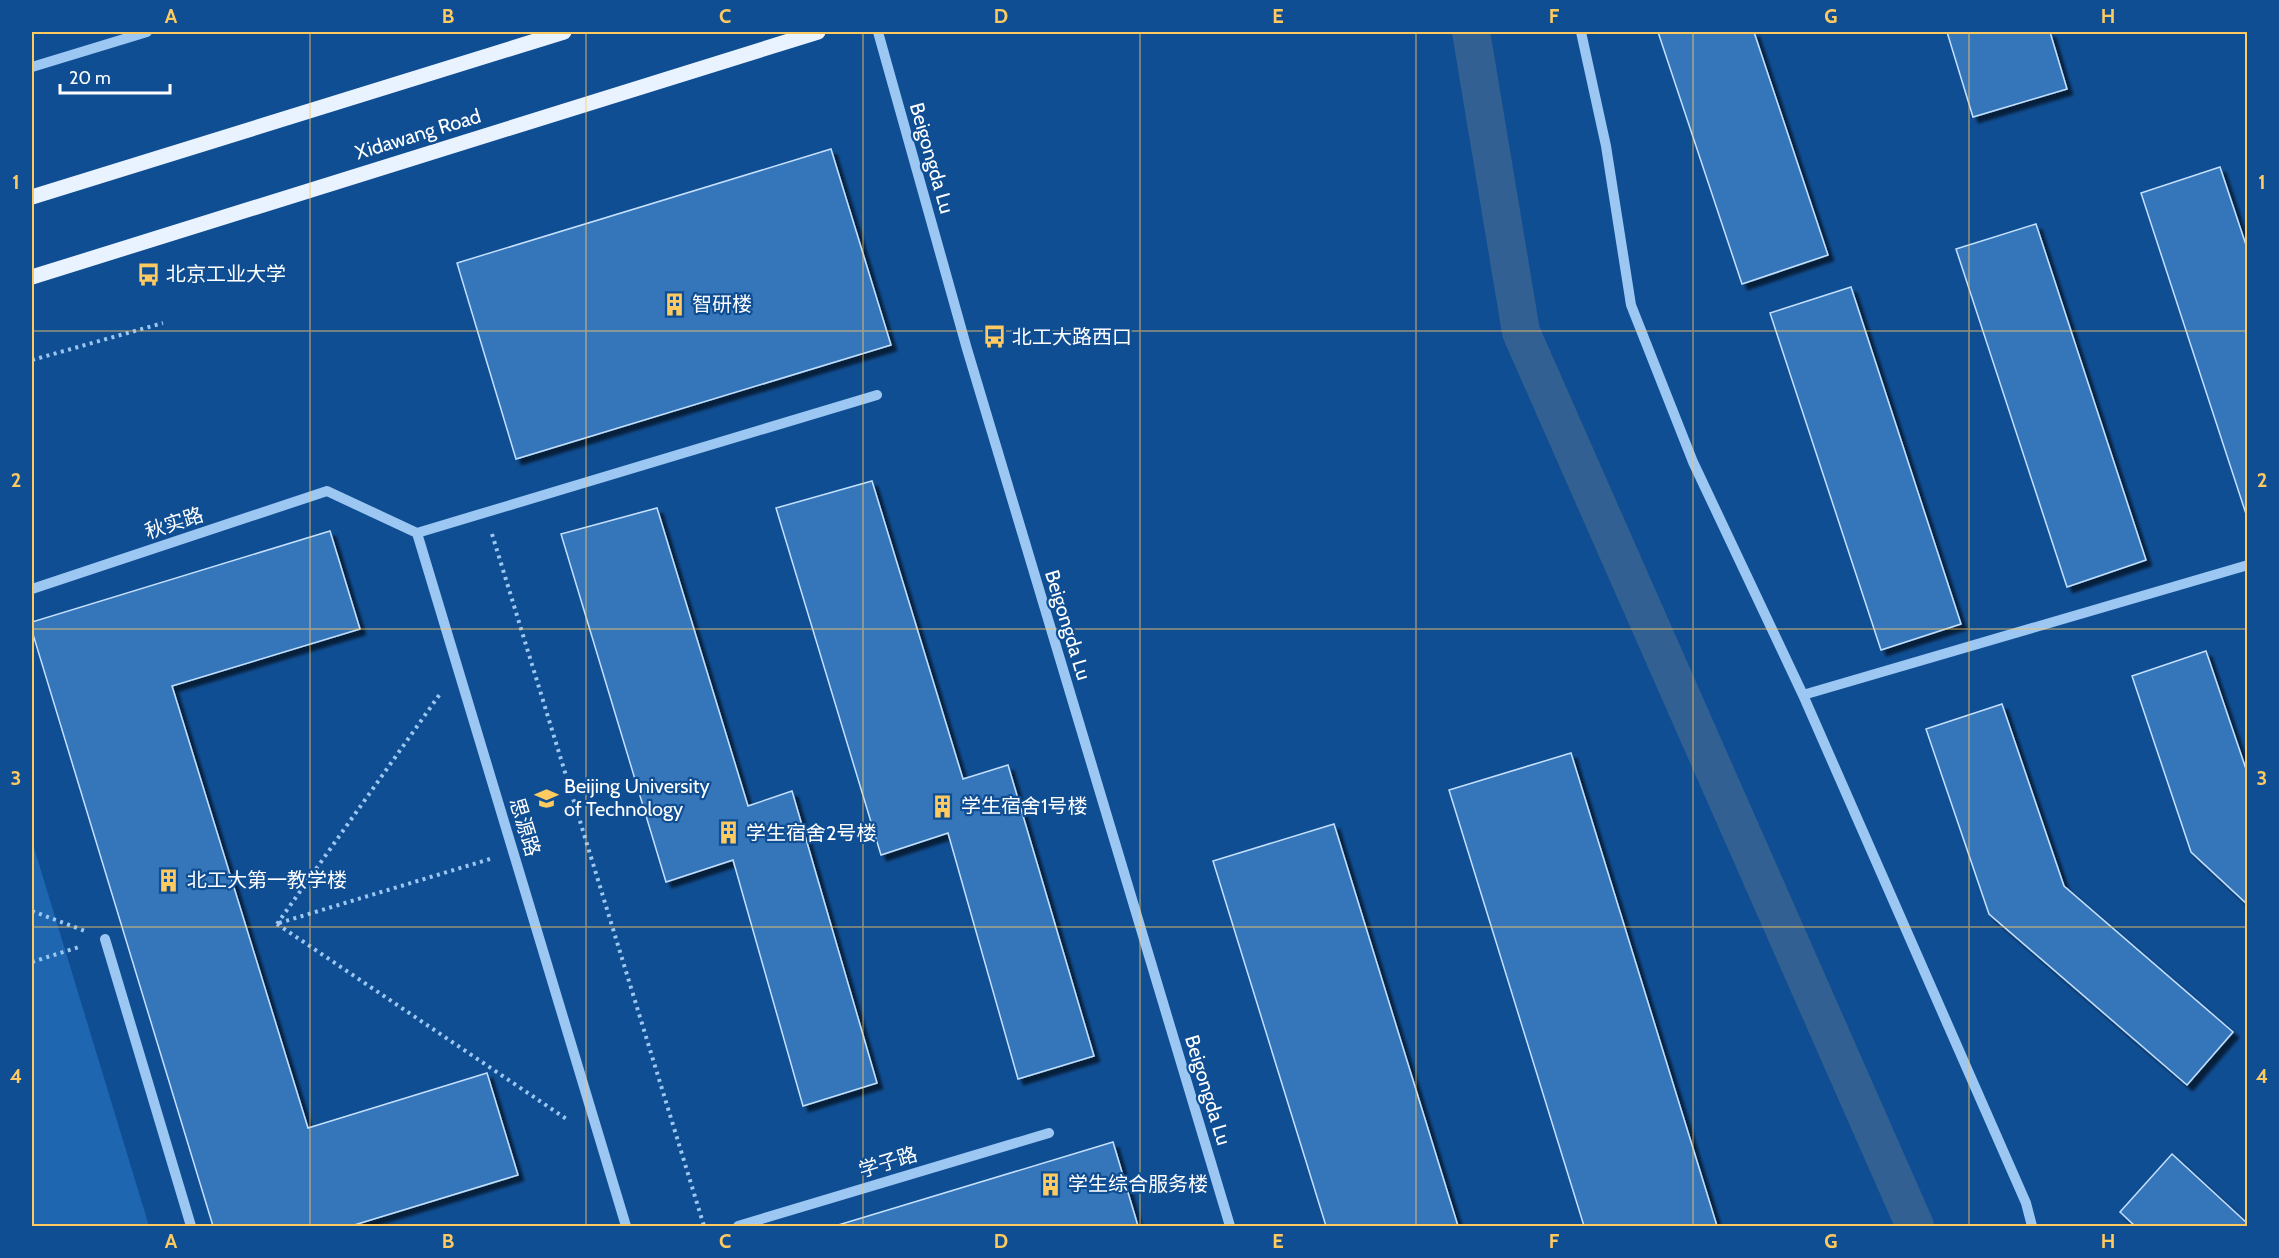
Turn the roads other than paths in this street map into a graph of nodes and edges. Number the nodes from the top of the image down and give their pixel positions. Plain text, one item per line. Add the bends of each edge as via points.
1 (147, 32) edge
2 (564, 32) edge
3 (818, 32) edge
4 (878, 32) edge
5 (1581, 32) edge
6 (32, 67) edge
7 (32, 197) edge
8 (32, 277) edge
9 (877, 395) dead end
10 (417, 533) junction
11 (2247, 565) edge
12 (32, 589) edge
13 (1803, 695) junction
14 (105, 939) road end
15 (1049, 1133) dead end
16 (191, 1227) edge
17 (626, 1227) edge
18 (738, 1227) edge
19 (1230, 1227) edge
20 (2032, 1227) edge

1 - 6 street
2 - 7 main road
3 - 8 main road, Xidawang Road
4 - 19 street, Beigongda Lu via 967,349
5 - 13 street via 1606,146 1631,305 1693,462
9 - 10 street
10 - 12 street, 秋实路 via 327,491
10 - 17 street, 思源路
11 - 13 street
13 - 20 street via 2026,1203
14 - 16 street
15 - 18 street, 学子路

